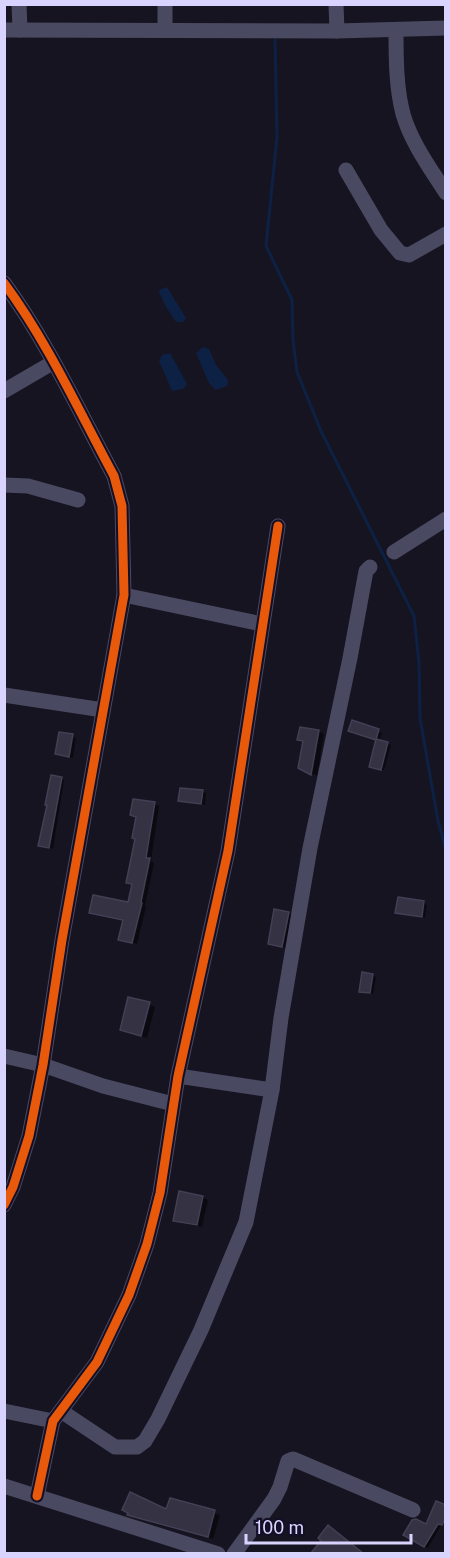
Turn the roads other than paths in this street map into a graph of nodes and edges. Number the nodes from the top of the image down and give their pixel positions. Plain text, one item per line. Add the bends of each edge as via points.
1 (19, 4) edge
2 (165, 4) edge
3 (336, 4) edge
4 (446, 28) edge
5 (12, 30) edge
6 (165, 30) junction
7 (396, 30) junction
8 (337, 31) junction
9 (346, 170) dead end
10 (446, 193) edge
11 (446, 234) edge
12 (4, 283) edge
13 (52, 363) junction
14 (4, 391) edge
15 (4, 485) edge
16 (78, 500) dead end
17 (446, 519) edge
18 (278, 526) dead end
19 (394, 552) dead end
20 (370, 567) dead end
21 (124, 595) junction
22 (262, 624) junction
23 (4, 695) edge
24 (103, 710) junction
25 (4, 1056) edge
26 (43, 1065) junction
27 (178, 1076) junction
28 (272, 1090) junction
29 (173, 1104) junction
30 (4, 1205) edge
31 (4, 1411) edge
32 (57, 1416) junction
33 (4, 1486) edge
34 (37, 1496) junction
35 (412, 1510) dead end
36 (218, 1554) edge
37 (234, 1554) edge

1 - 5 street
2 - 6 street
3 - 8 street
4 - 7 street
5 - 6 street
6 - 8 street
7 - 8 street
7 - 10 street via 396,69 404,115 422,156
9 - 11 street via 381,230 400,254 409,255
12 - 13 street
13 - 14 street
13 - 21 street via 119,489 123,506
15 - 16 street via 28,486
17 - 19 street
18 - 22 street
20 - 28 street via 366,571 310,848
21 - 22 street
21 - 24 street
22 - 27 street via 228,851
23 - 24 street
24 - 26 street
25 - 26 street
26 - 29 street
26 - 30 street via 29,1136
27 - 28 street
27 - 29 street
28 - 32 street via 246,1222 201,1330 145,1441 137,1447 115,1447
29 - 32 street via 160,1193 129,1295 97,1362
31 - 32 street
32 - 34 street
33 - 34 street
34 - 36 street
35 - 37 street via 293,1459 288,1461 274,1499

